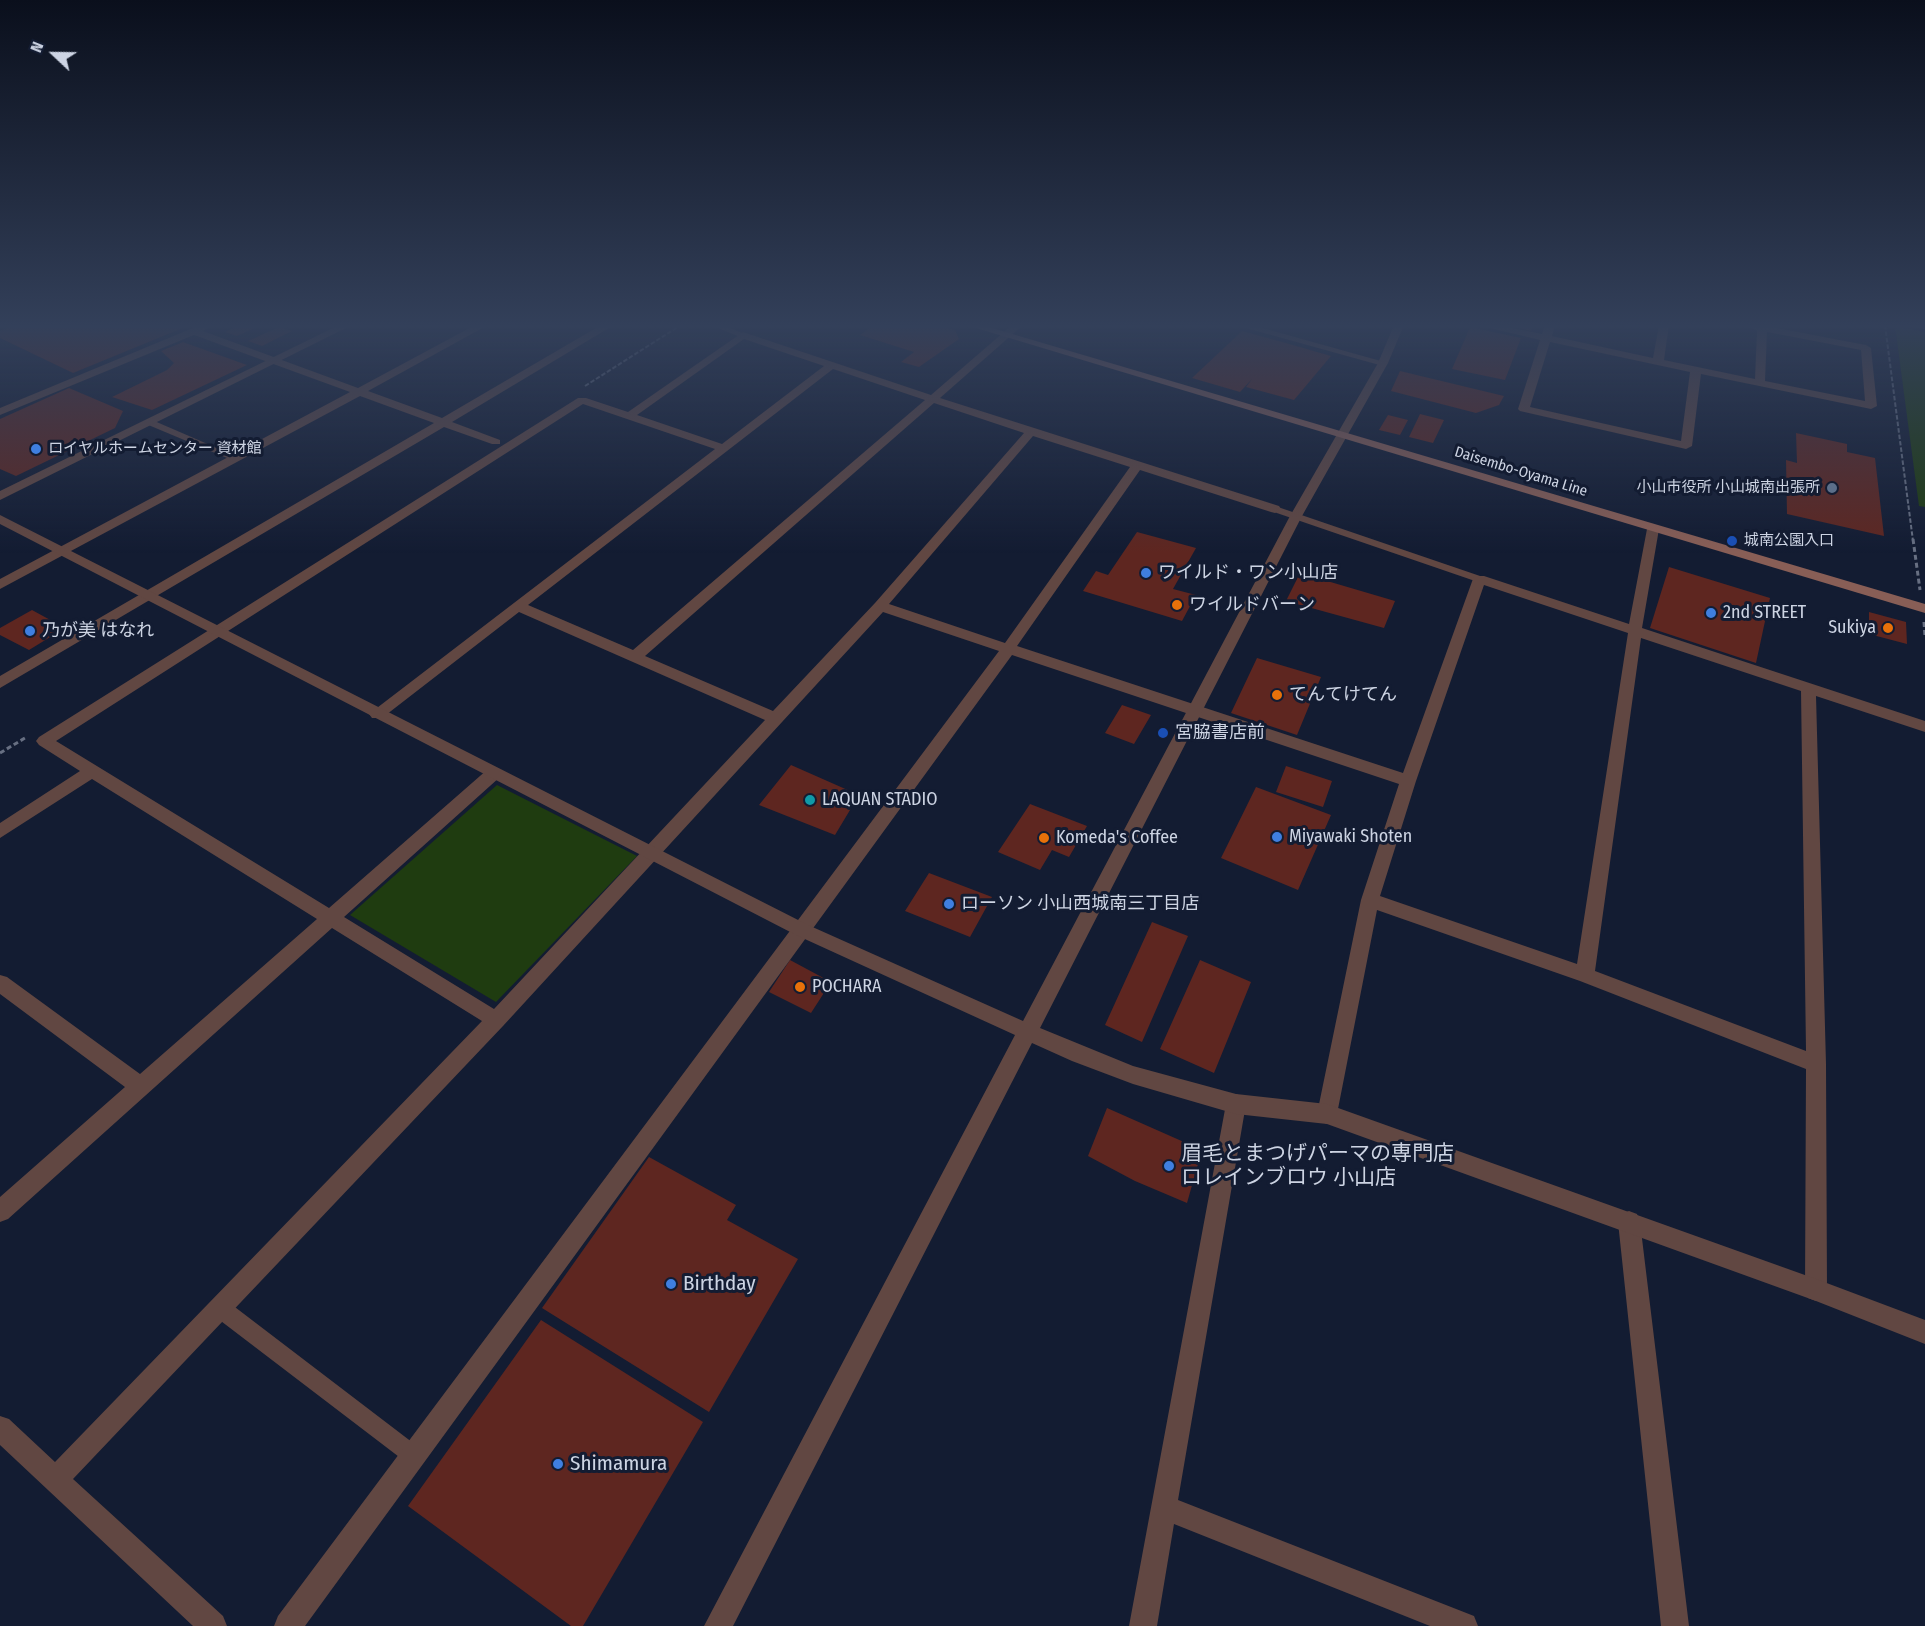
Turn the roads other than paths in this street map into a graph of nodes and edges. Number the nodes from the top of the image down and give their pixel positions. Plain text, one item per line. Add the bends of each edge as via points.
1 (27, 401) edge
2 (193, 401) edge
3 (342, 401) edge
4 (382, 401) edge
5 (480, 401) edge
6 (581, 401) edge
7 (585, 401) edge
8 (650, 401) edge
9 (785, 401) edge
10 (931, 401) edge
11 (939, 401) edge
12 (1223, 401) edge
13 (1361, 401) edge
14 (1527, 401) edge
15 (1692, 401) edge
16 (1846, 401) edge
17 (1871, 401) edge
18 (0, 412) edge
19 (629, 416) junction
20 (150, 422) junction
21 (443, 423) junction
22 (1031, 432) junction
23 (1340, 436) junction
24 (496, 442) dead end
25 (723, 448) junction
26 (236, 458) junction
27 (1137, 466) junction
28 (0, 496) edge
29 (1275, 509) joint
30 (1296, 516) junction
31 (0, 519) edge
32 (1653, 529) junction
33 (63, 550) junction
34 (1479, 579) junction
35 (0, 585) edge
36 (147, 597) junction
37 (518, 606) junction
38 (879, 606) junction
39 (1924, 608) edge
40 (217, 631) junction
41 (1635, 631) junction
42 (1009, 648) junction
43 (633, 658) junction
44 (0, 683) edge
45 (1808, 688) junction
46 (1196, 712) junction
47 (377, 714) junction
48 (775, 718) junction
49 (1925, 727) edge
50 (92, 771) junction
51 (494, 773) junction
52 (1408, 781) junction
53 (0, 831) edge
54 (650, 853) junction
55 (1370, 900) junction
56 (331, 919) junction
57 (802, 930) junction
58 (1585, 975) junction
59 (1, 985) edge
60 (496, 1020) junction
61 (1026, 1033) junction
62 (1816, 1064) junction
63 (141, 1087) junction
64 (1236, 1104) junction
65 (1327, 1114) junction
66 (0, 1210) edge
67 (1629, 1222) junction
68 (1816, 1290) junction
69 (220, 1308) junction
70 (1925, 1332) edge
71 (2, 1433) edge
72 (414, 1456) junction
73 (55, 1480) junction
74 (1164, 1508) junction
75 (213, 1626) edge
76 (288, 1626) edge
77 (718, 1626) edge
78 (1143, 1626) edge
79 (1464, 1626) edge
80 (1675, 1626) edge

1 - 18 street
2 - 20 street
3 - 26 street
4 - 21 street
5 - 21 street
6 - 40 street
7 - 19 street
8 - 19 street
9 - 25 street
10 - 43 street
11 - 22 street
12 - 23 main road, Daisembo-Oyama Line
13 - 23 street
14 - 15 street via 1524,410 1686,446
16 - 17 street via 1871,406
19 - 25 street
20 - 26 lane
20 - 28 street
21 - 24 street
21 - 36 street
22 - 27 street
22 - 38 street
23 - 30 street
23 - 32 main road, Daisembo-Oyama Line
25 - 37 street
26 - 33 street
27 - 29 street
27 - 42 street
29 - 30 lane
30 - 34 lane
30 - 46 street
31 - 33 street
32 - 39 main road, Daisembo-Oyama Line
32 - 41 street
33 - 35 street
33 - 36 street
34 - 41 street
34 - 52 street
36 - 40 street
36 - 44 street
37 - 43 street
37 - 47 street
38 - 42 street
38 - 48 street
40 - 47 street
40 - 50 street via 44,741
41 - 45 street
41 - 58 street
42 - 46 street
42 - 57 street
43 - 48 street
45 - 49 street
45 - 62 street
46 - 52 street
46 - 61 street
47 - 51 street
48 - 54 street
50 - 53 street
50 - 56 street
51 - 54 street
51 - 56 street
52 - 55 street
54 - 57 street
54 - 60 street
55 - 58 street
55 - 65 street
56 - 60 street
56 - 63 street
57 - 61 street
57 - 72 street
58 - 62 street
59 - 63 street
60 - 69 street
61 - 64 street via 1133,1074
61 - 77 street
62 - 68 street
63 - 66 street
64 - 65 street
64 - 74 street
65 - 67 street
67 - 68 street
67 - 80 street
68 - 70 street
69 - 72 lane
69 - 73 street
71 - 73 street
72 - 76 street
73 - 75 street
74 - 78 street
74 - 79 street

